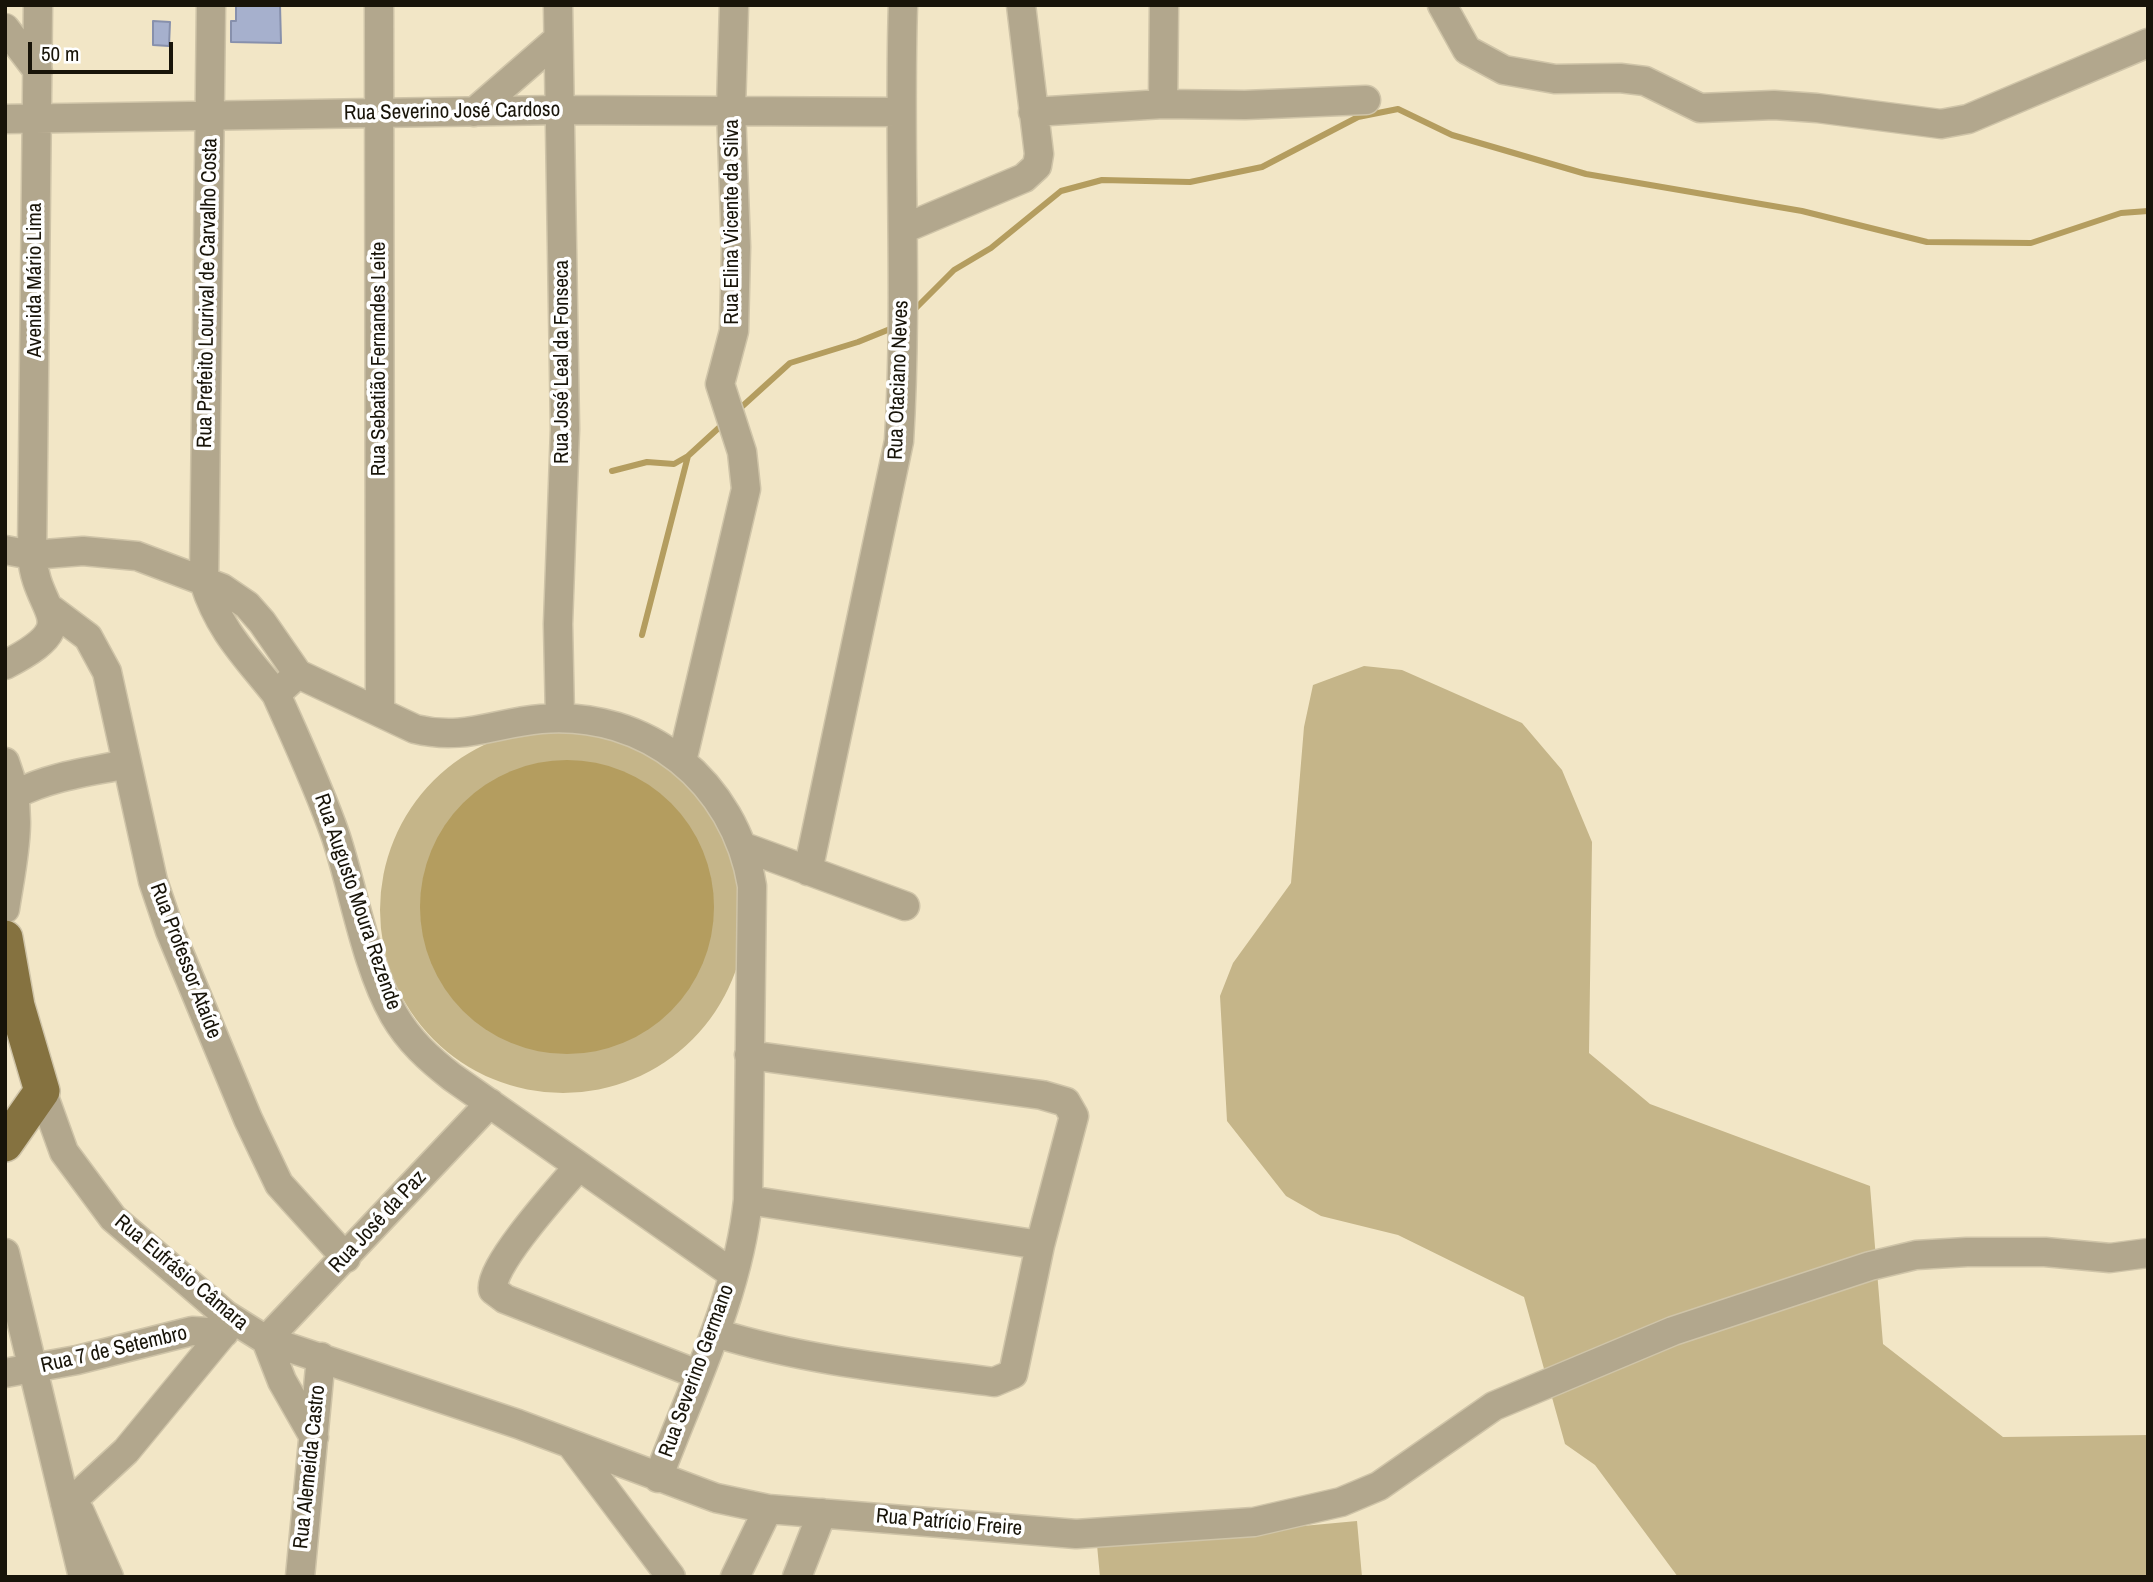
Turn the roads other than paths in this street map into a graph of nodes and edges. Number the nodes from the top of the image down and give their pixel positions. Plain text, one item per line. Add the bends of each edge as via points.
1 (38, 5) edge
2 (211, 5) edge
3 (379, 5) edge
4 (558, 5) edge
5 (734, 5) edge
6 (904, 5) edge
7 (1021, 5) edge
8 (1164, 5) edge
9 (1450, 8) edge
10 (5, 29) edge
11 (558, 39) junction
12 (2148, 43) edge
13 (38, 71) junction
14 (1366, 100) dead end
15 (1163, 104) junction
16 (731, 109) junction
17 (559, 110) junction
18 (474, 112) junction
19 (899, 112) junction
20 (1033, 112) junction
21 (379, 113) junction
22 (211, 115) junction
23 (5, 119) edge
24 (36, 119) junction
25 (902, 229) junction
26 (19, 553) edge
27 (204, 582) junction
28 (52, 610) junction
29 (5, 665) edge
30 (298, 674) junction
31 (276, 694) junction
32 (380, 712) junction
33 (560, 718) junction
34 (682, 761) junction
35 (5, 762) edge
36 (127, 764) junction
37 (16, 793) junction
38 (744, 847) junction
39 (808, 871) junction
40 (905, 906) dead end
41 (5, 909) edge
42 (5, 938) edge
43 (749, 1055) junction
44 (42, 1091) junction
45 (490, 1103) junction
46 (9, 1125) edge
47 (64, 1152) junction
48 (579, 1166) junction
49 (748, 1200) junction
50 (1040, 1245) junction
51 (5, 1253) edge
52 (2148, 1253) edge
53 (346, 1258) junction
54 (733, 1274) junction
55 (229, 1327) junction
56 (716, 1332) junction
57 (266, 1340) junction
58 (321, 1357) junction
59 (34, 1368) junction
60 (5, 1373) edge
61 (697, 1374) junction
62 (314, 1437) junction
63 (573, 1447) junction
64 (658, 1478) junction
65 (70, 1501) junction
66 (768, 1509) junction
67 (822, 1513) junction
68 (83, 1577) edge
69 (109, 1577) edge
70 (300, 1577) edge
71 (671, 1577) edge
72 (735, 1577) edge
73 (797, 1577) edge

1 - 13 street, Avenida Mário Lima
2 - 22 street, Rua Prefeito Lourival de Carvalho Costa
3 - 21 street, Rua Sebatião Fernandes Leite
4 - 11 street, Rua José Leal da Fonseca
5 - 16 street, Rua Elina Vicente da Silva
6 - 19 street, Rua Otaciano Neves
7 - 20 street
8 - 15 street
9 - 12 street via 1466,50 1504,70 1555,79 1645,81 1700,108 1774,105 1941,124 1968,119
10 - 13 street
11 - 17 street, Rua José Leal da Fonseca
11 - 18 street
13 - 24 street, Avenida Mário Lima
14 - 15 street
15 - 20 street
16 - 17 street, Rua Severino José Cardoso
16 - 19 street, Rua Severino José Cardoso
16 - 34 street, Rua Elina Vicente da Silva via 734,331 720,384 742,452 744,505
17 - 18 street, Rua Severino José Cardoso
17 - 33 street, Rua José Leal da Fonseca via 565,429 558,624
18 - 21 street, Rua Severino José Cardoso
19 - 25 street, Rua Otaciano Neves
20 - 25 street via 1039,160 1032,173
21 - 22 street, Rua Severino José Cardoso
21 - 32 street, Rua Sebatião Fernandes Leite
22 - 24 street, Rua Severino José Cardoso
22 - 27 street, Rua Prefeito Lourival de Carvalho Costa
23 - 24 street, Rua Severino José Cardoso
24 - 26 street, Avenida Mário Lima
25 - 39 street, Rua Otaciano Neves via 902,384 895,466
26 - 27 street via 130,555
26 - 28 street, Avenida Mário Lima
27 - 30 street via 231,592 247,605
27 - 31 street, Rua Augusto Moura Rezende via 225,631
28 - 29 street via 49,630 38,648
28 - 36 street, Rua Professor Ataíde via 81,630 99,657 111,687
30 - 31 street
30 - 32 street, Rua Severino Germano
31 - 45 street, Rua Augusto Moura Rezende via 336,837 393,1014 425,1056
32 - 33 street, Rua Severino Germano via 436,734
33 - 34 street, Rua Severino Germano via 593,720 631,732
34 - 38 street, Rua Severino Germano via 712,791
35 - 37 street
36 - 37 street via 55,777
36 - 53 street, Rua Professor Ataíde via 160,905 253,1129 279,1184
37 - 41 street
38 - 39 street
38 - 43 street, Rua Severino Germano via 753,913
39 - 40 street
42 - 44 main road, Rua Eufrásio Câmara via 17,1006
43 - 49 street, Rua Severino Germano
43 - 50 street via 1066,1102 1074,1116
44 - 46 main road
44 - 47 street, Rua Eufrásio Câmara
45 - 48 street, Rua Augusto Moura Rezende
45 - 53 street, Rua José da Paz
46 - 47 street
47 - 55 street, Rua Eufrásio Câmara via 113,1218
48 - 54 street, Rua Augusto Moura Rezende
48 - 61 street via 506,1257 494,1276 493,1290 505,1299
49 - 50 street
49 - 54 street, Rua Severino Germano
50 - 56 street via 1013,1374 1000,1381 830,1360
51 - 59 street
52 - 67 street, Rua Patrício Freire via 2110,1258 2045,1252 1955,1253 1916,1255 1870,1266 1673,1331 1494,1406 1380,1486 1341,1502 1254,1522 1076,1534
53 - 57 street, Rua José da Paz
54 - 56 street, Rua Severino Germano
55 - 57 street, Rua Eufrásio Câmara
55 - 59 street, Rua 7 de Setembro via 192,1331
55 - 65 street via 141,1435
56 - 61 street, Rua Severino Germano
57 - 58 street, Rua Eufrásio Câmara
57 - 62 street via 282,1381
58 - 62 street, Rua Alemeida Castro
58 - 63 street, Rua Eufrásio Câmara
59 - 60 street, Rua 7 de Setembro
59 - 65 street
61 - 64 street, Rua Severino Germano
62 - 70 street, Rua Alemeida Castro
63 - 64 street, Rua Patrício Freire
63 - 71 street
64 - 66 street, Rua Patrício Freire via 716,1498
65 - 68 street
65 - 69 street
66 - 67 street, Rua Patrício Freire
66 - 72 street
67 - 73 street

